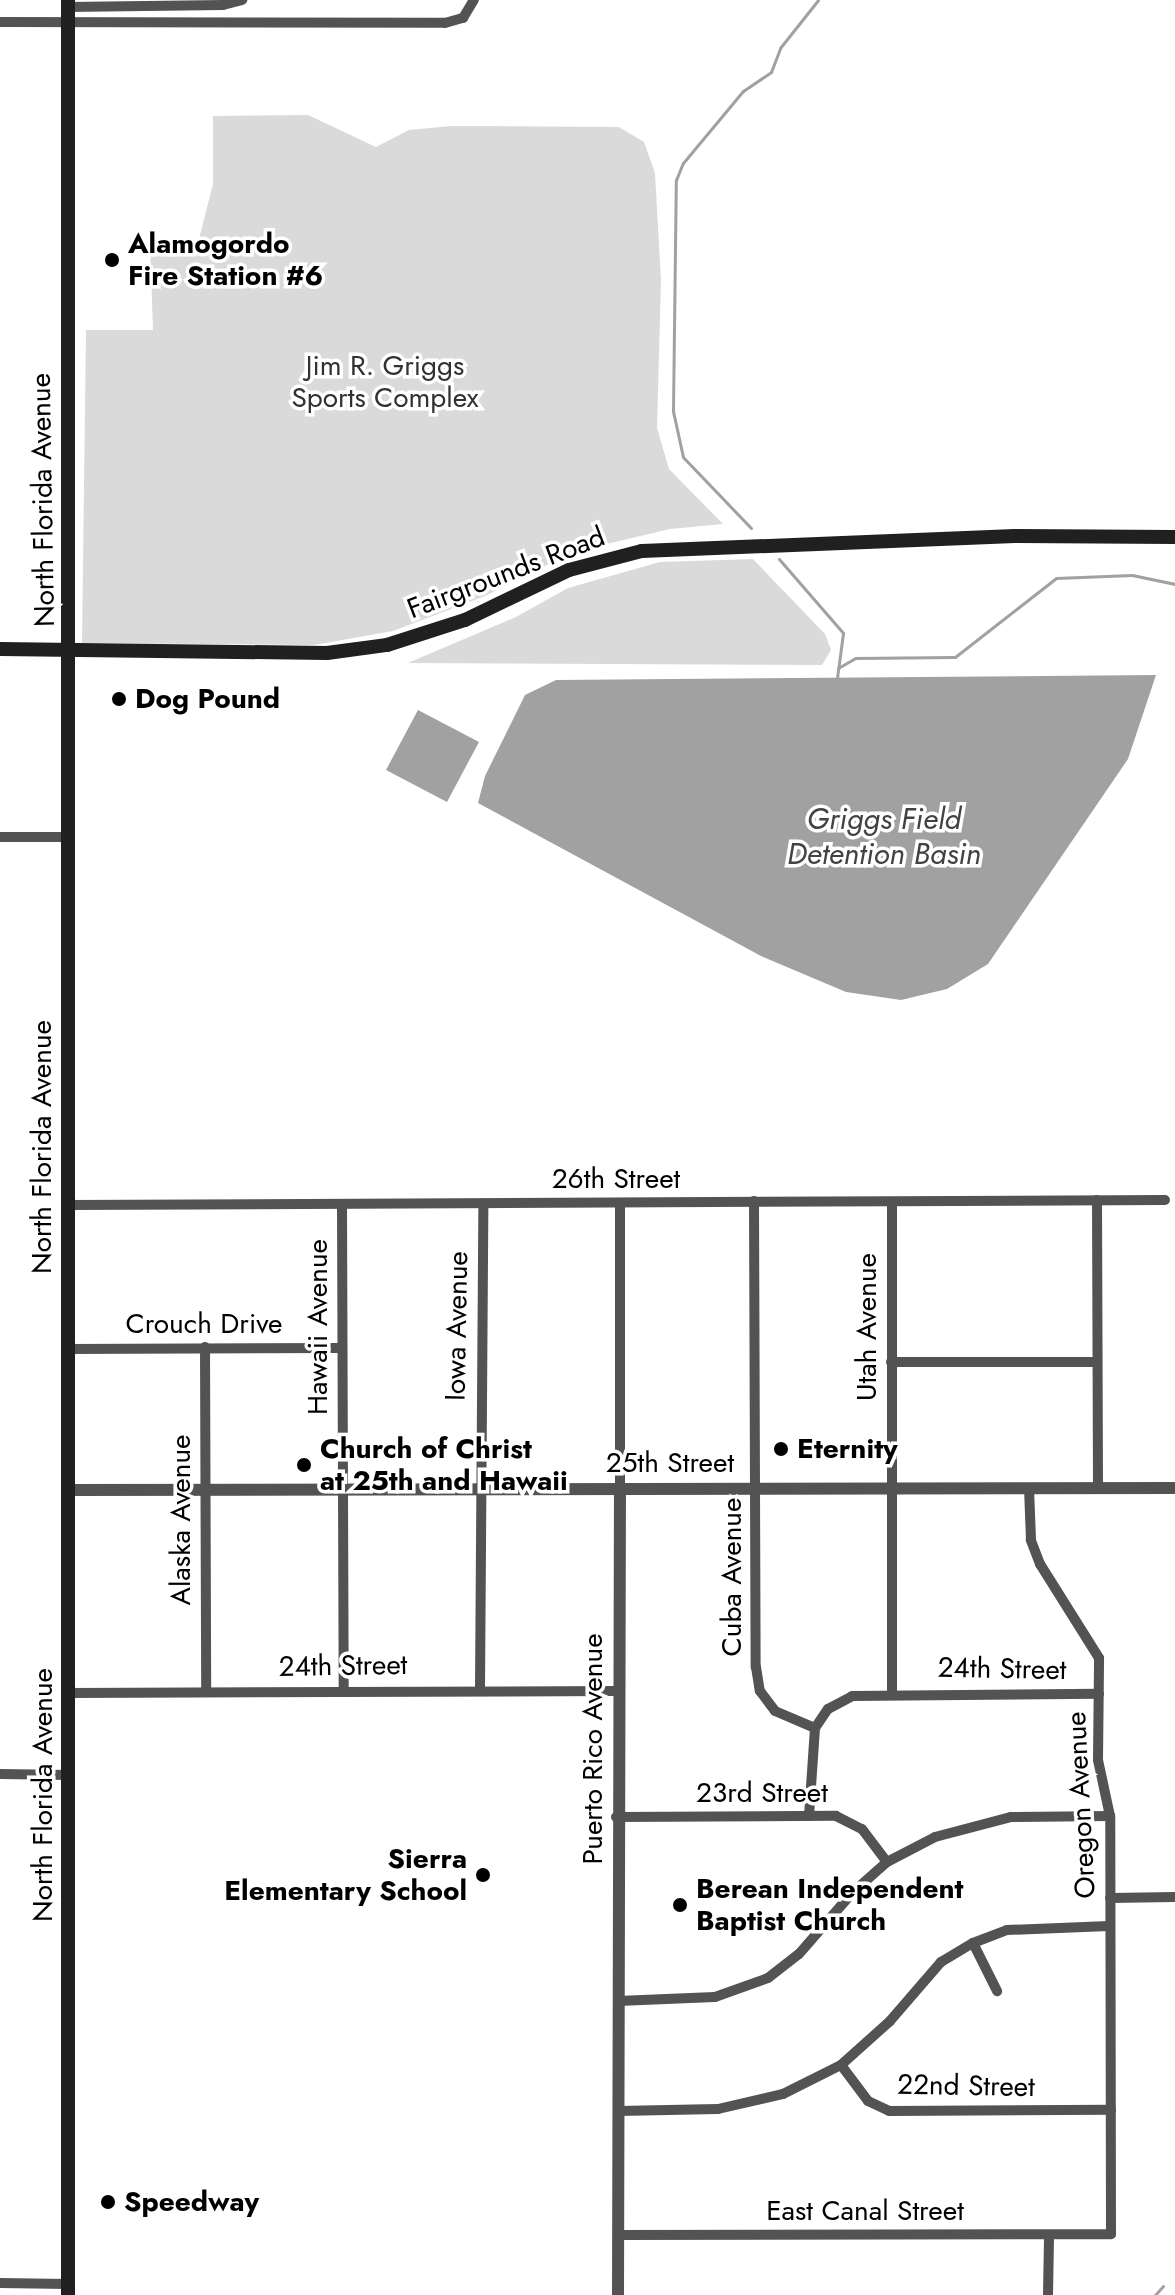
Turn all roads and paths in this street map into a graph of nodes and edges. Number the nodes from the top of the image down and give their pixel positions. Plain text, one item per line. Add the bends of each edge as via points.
1 (242, 0) edge
2 (474, 0) edge
3 (68, 3) edge
4 (0, 22) edge
5 (68, 24) junction
6 (1175, 537) edge
7 (0, 649) edge
8 (71, 650) junction
9 (0, 837) edge
10 (68, 837) junction
11 (1097, 1200) junction
12 (1165, 1200) dead end
13 (754, 1201) junction
14 (892, 1202) junction
15 (342, 1204) junction
16 (483, 1204) junction
17 (620, 1204) junction
18 (68, 1205) junction
19 (205, 1347) junction
20 (340, 1348) junction
21 (68, 1349) junction
22 (891, 1362) junction
23 (1097, 1362) junction
24 (342, 1487) junction
25 (478, 1487) junction
26 (620, 1487) junction
27 (756, 1487) junction
28 (1175, 1488) edge
29 (205, 1489) junction
30 (894, 1489) junction
31 (1029, 1489) junction
32 (1098, 1489) junction
33 (69, 1490) junction
34 (480, 1689) junction
35 (344, 1691) junction
36 (617, 1691) junction
37 (206, 1692) junction
38 (892, 1692) junction
39 (69, 1693) junction
40 (1099, 1694) junction
41 (815, 1728) junction
42 (0, 1774) edge
43 (70, 1775) junction
44 (809, 1816) junction
45 (1110, 1816) junction
46 (616, 1817) junction
47 (887, 1862) junction
48 (1175, 1897) edge
49 (1110, 1898) junction
50 (1109, 1926) junction
51 (973, 1943) junction
52 (997, 1991) dead end
53 (618, 2001) junction
54 (841, 2065) junction
55 (1111, 2110) junction
56 (618, 2111) junction
57 (1111, 2234) joint
58 (618, 2235) junction
59 (1049, 2235) junction
60 (0, 2283) edge
61 (68, 2289) edge
62 (618, 2295) edge
63 (1048, 2295) edge

1 - 3 street via 223,5
2 - 5 street via 463,18 445,23
3 - 5 main road, North Florida Avenue
4 - 5 street
5 - 8 main road, North Florida Avenue
6 - 8 main road, Fairgrounds Road via 1015,536 642,551 569,570 465,620 387,645 327,653
7 - 8 main road, Fairgrounds Road
8 - 10 main road, North Florida Avenue
9 - 10 street
10 - 18 main road, North Florida Avenue
11 - 12 street, 26th Street
11 - 14 street, 26th Street
11 - 23 street
13 - 14 street, 26th Street
13 - 17 street, 26th Street
13 - 27 street, Cuba Avenue
14 - 22 street, Utah Avenue
15 - 16 street, 26th Street
15 - 18 street, 26th Street
15 - 20 street, Hawaii Avenue
16 - 17 street, 26th Street
16 - 25 street, Iowa Avenue
17 - 26 street, Puerto Rico Avenue
18 - 21 main road, North Florida Avenue
19 - 20 street, Crouch Drive
19 - 21 street, Crouch Drive
19 - 29 street, Alaska Avenue
20 - 24 street, Hawaii Avenue
21 - 33 main road, North Florida Avenue
22 - 23 street
22 - 30 street, Utah Avenue
23 - 32 street
24 - 25 street, 25th Street
24 - 29 street, 25th Street
24 - 35 street, Hawaii Avenue
25 - 26 street, 25th Street
25 - 34 street, Iowa Avenue
26 - 27 street, 25th Street
26 - 36 street, Puerto Rico Avenue
27 - 30 street, 25th Street
27 - 41 street, Cuba Avenue via 760,1691 775,1711
28 - 32 street, 25th Street
29 - 33 street, 25th Street
29 - 37 street, Alaska Avenue
30 - 31 street, 25th Street
30 - 38 street, Utah Avenue
31 - 32 street, 25th Street
31 - 40 street, Oregon Avenue via 1031,1540 1040,1564 1099,1658
33 - 39 main road, North Florida Avenue
34 - 35 street, 24th Street
34 - 36 street, 24th Street
35 - 37 street, 24th Street
36 - 46 street, Puerto Rico Avenue
37 - 39 street, 24th Street
38 - 40 street, 24th Street
38 - 41 street, 24th Street via 852,1696 828,1709
39 - 43 main road, North Florida Avenue
40 - 45 street, Oregon Avenue via 1098,1760
41 - 44 street
42 - 43 street
43 - 61 main road, North Florida Avenue
44 - 46 street, 23rd Street
44 - 47 street, 23rd Street via 844,1817 862,1829
45 - 47 street via 1011,1817 935,1837
45 - 49 street, Oregon Avenue
46 - 53 street, Puerto Rico Avenue
47 - 53 street via 799,1954 768,1978 715,1997
48 - 49 street
49 - 50 street, Oregon Avenue
50 - 51 street via 1007,1930
50 - 55 street, Oregon Avenue
51 - 52 street
51 - 54 street via 941,1962 890,2021
53 - 56 street, Puerto Rico Avenue
54 - 55 street, 22nd Street via 868,2101 889,2111
54 - 56 street via 783,2094 718,2109
55 - 57 street, Oregon Avenue
56 - 58 street, Puerto Rico Avenue
57 - 59 street, East Canal Street
58 - 59 street, East Canal Street
58 - 62 street, Puerto Rico Avenue
59 - 63 street
60 - 61 street

